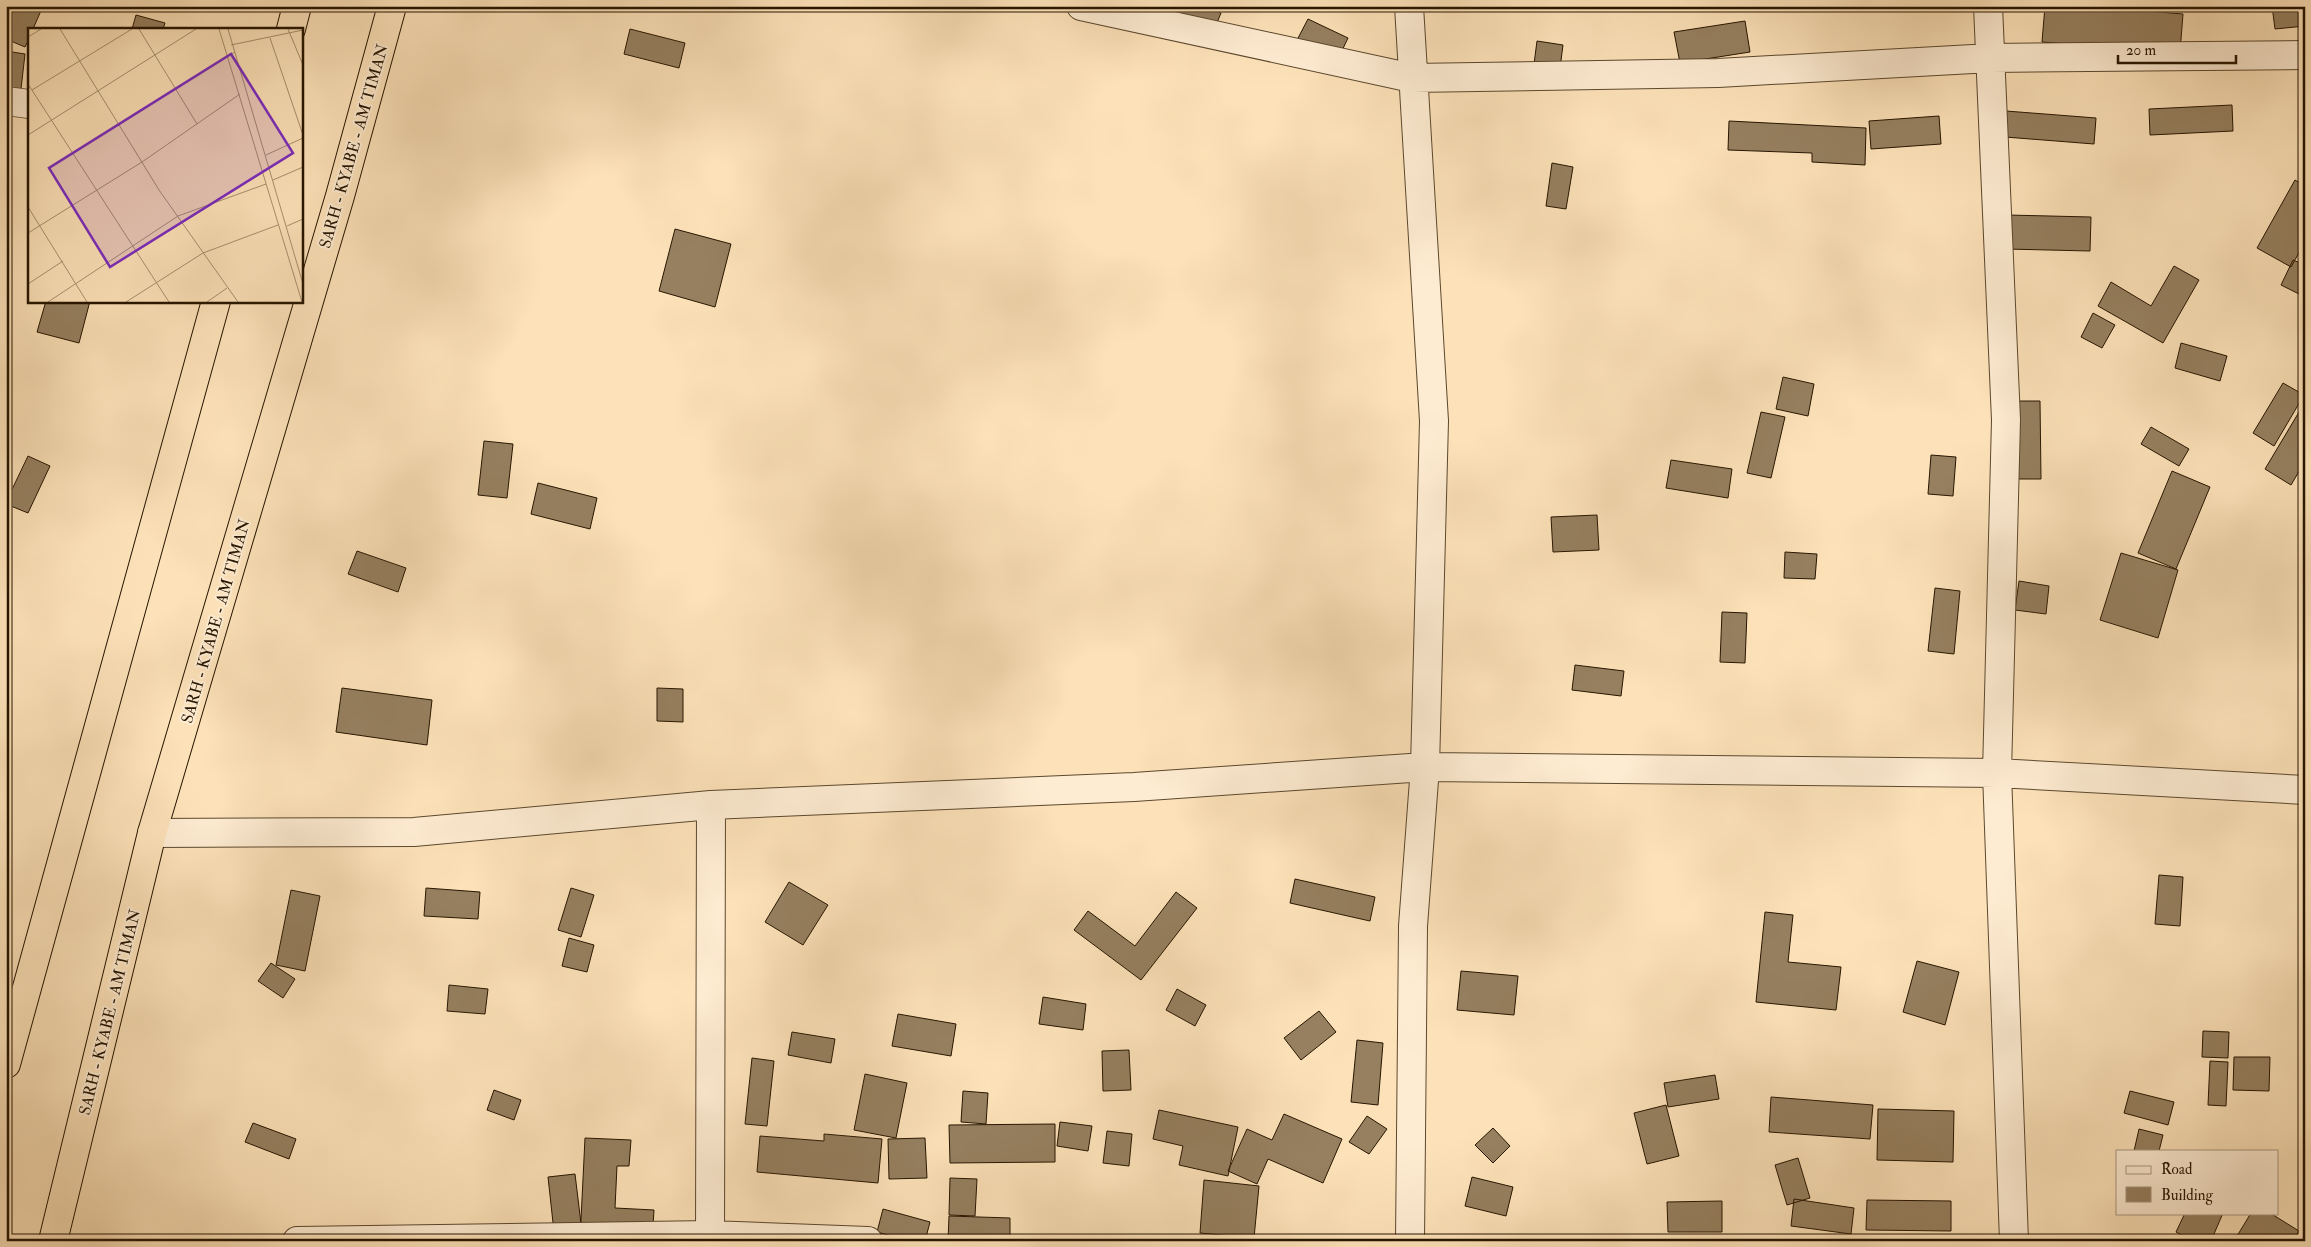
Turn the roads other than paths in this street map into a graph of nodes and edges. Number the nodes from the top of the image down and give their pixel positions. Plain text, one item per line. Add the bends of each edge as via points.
1 (297, 6) edge
2 (392, 6) edge
3 (1082, 6) edge
4 (1409, 6) edge
5 (1988, 6) edge
6 (291, 28) edge
7 (2305, 55) edge
8 (1991, 58) junction
9 (1412, 78) junction
10 (6, 101) edge
11 (28, 104) edge
12 (216, 302) edge
13 (1425, 767) junction
14 (1997, 773) junction
15 (2305, 790) edge
16 (711, 805) junction
17 (152, 833) junction
18 (6, 1064) edge
19 (710, 1238) edge
20 (53, 1241) edge
21 (297, 1241) edge
22 (868, 1241) edge
23 (1410, 1241) edge
24 (2014, 1241) edge

1 - 6 highway
2 - 17 highway, SARH - KYABE - AM TIMAN via 338,206
3 - 9 street
4 - 9 street
5 - 8 street
7 - 8 street
8 - 9 street via 1718,73
8 - 14 street via 2006,420
9 - 13 street via 1434,421
10 - 11 street
12 - 18 highway
13 - 14 street
13 - 16 street via 1134,787
13 - 23 street via 1413,926
14 - 15 street
14 - 24 street
16 - 17 street via 414,832
16 - 19 street
17 - 20 highway, SARH - KYABE - AM TIMAN
19 - 21 street
19 - 22 street

